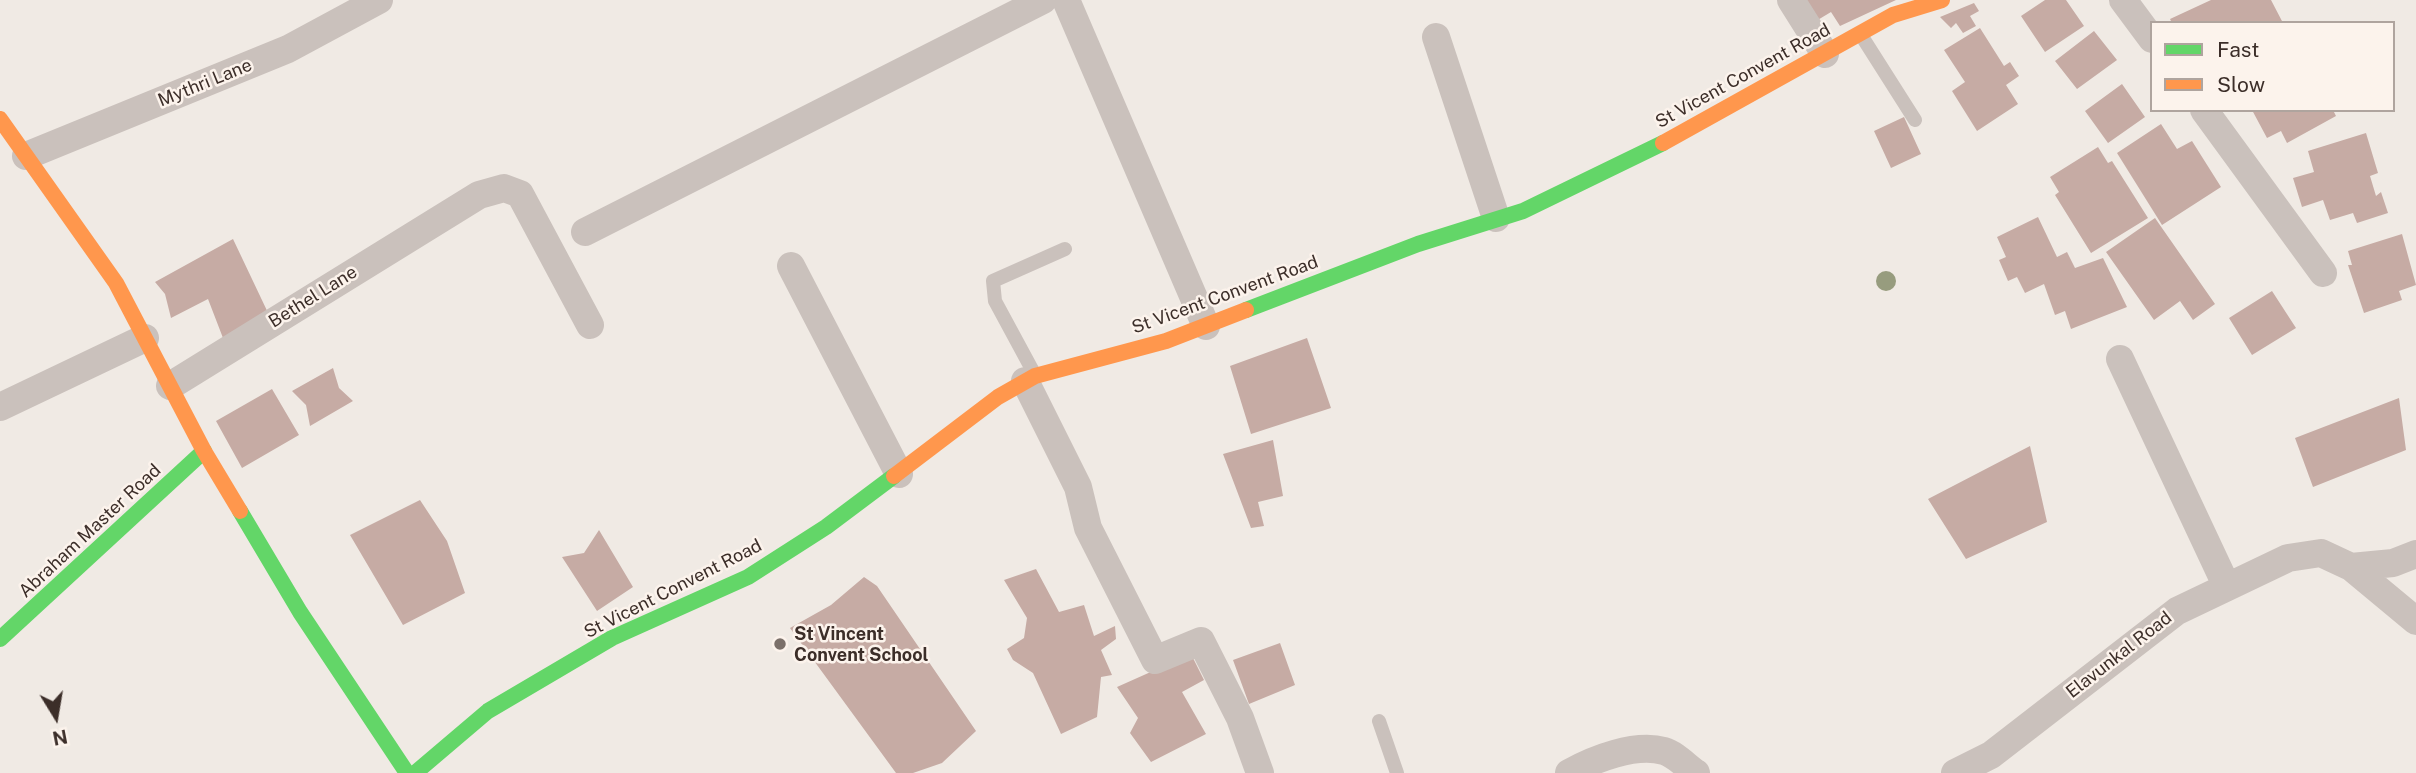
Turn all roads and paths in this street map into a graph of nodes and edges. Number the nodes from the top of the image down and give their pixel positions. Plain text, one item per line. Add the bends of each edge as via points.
1 (379, 0) edge
2 (1043, 0) edge
3 (1066, 0) edge
4 (1791, 0) edge
5 (1941, 0) edge
6 (2123, 0) edge
7 (1908, 5) edge
8 (1860, 34) junction
9 (2150, 36) edge
10 (1436, 37) dead end
11 (1825, 54) junction
12 (2205, 112) edge
13 (0, 118) edge
14 (1915, 120) dead end
15 (26, 156) junction
16 (1496, 218) junction
17 (585, 232) dead end
18 (1065, 249) dead end
19 (791, 267) dead end
20 (2323, 273) dead end
21 (590, 326) dead end
22 (1206, 326) junction
23 (145, 338) junction
24 (2120, 359) dead end
25 (1030, 379) junction
26 (170, 386) junction
27 (0, 407) edge
28 (205, 451) junction
29 (899, 474) junction
30 (2416, 554) edge
31 (2351, 567) junction
32 (2227, 587) junction
33 (2416, 621) edge
34 (0, 639) edge
35 (1379, 721) dead end
36 (407, 773) edge
37 (415, 773) edge
38 (1260, 773) edge
39 (1397, 773) edge
40 (1569, 773) edge
41 (1696, 773) edge
42 (1955, 773) edge

1 - 15 street, Mythri Lane via 288,49
2 - 17 street
3 - 22 street
4 - 11 street
5 - 7 street, St Vicent Convent Road
6 - 9 street
7 - 8 street, St Vicent Convent Road
8 - 11 street, St Vicent Convent Road
8 - 14 lane
10 - 16 street
11 - 16 street, St Vicent Convent Road via 1638,156 1523,211
12 - 20 street
13 - 15 street
15 - 23 street via 116,283
16 - 22 street, St Vicent Convent Road
18 - 25 lane via 993,281 995,302
19 - 29 street
21 - 26 street, Bethel Lane via 520,194 504,188 457,208
22 - 25 street, St Vicent Convent Road
23 - 26 street
23 - 27 street
24 - 32 street
25 - 29 street, St Vicent Convent Road via 998,397
25 - 38 street via 1078,487 1088,528 1154,660 1201,641 1240,718
26 - 28 street
28 - 34 street, Abraham Master Road
28 - 36 street via 300,612
29 - 37 street, St Vicent Convent Road via 748,577 612,638 488,711
30 - 31 street, Elavunkal Road via 2393,564
31 - 32 street, Elavunkal Road via 2321,553 2288,558
31 - 33 street
32 - 42 street, Elavunkal Road via 2177,611 1991,755
35 - 39 lane
40 - 41 street via 1593,760 1665,751

